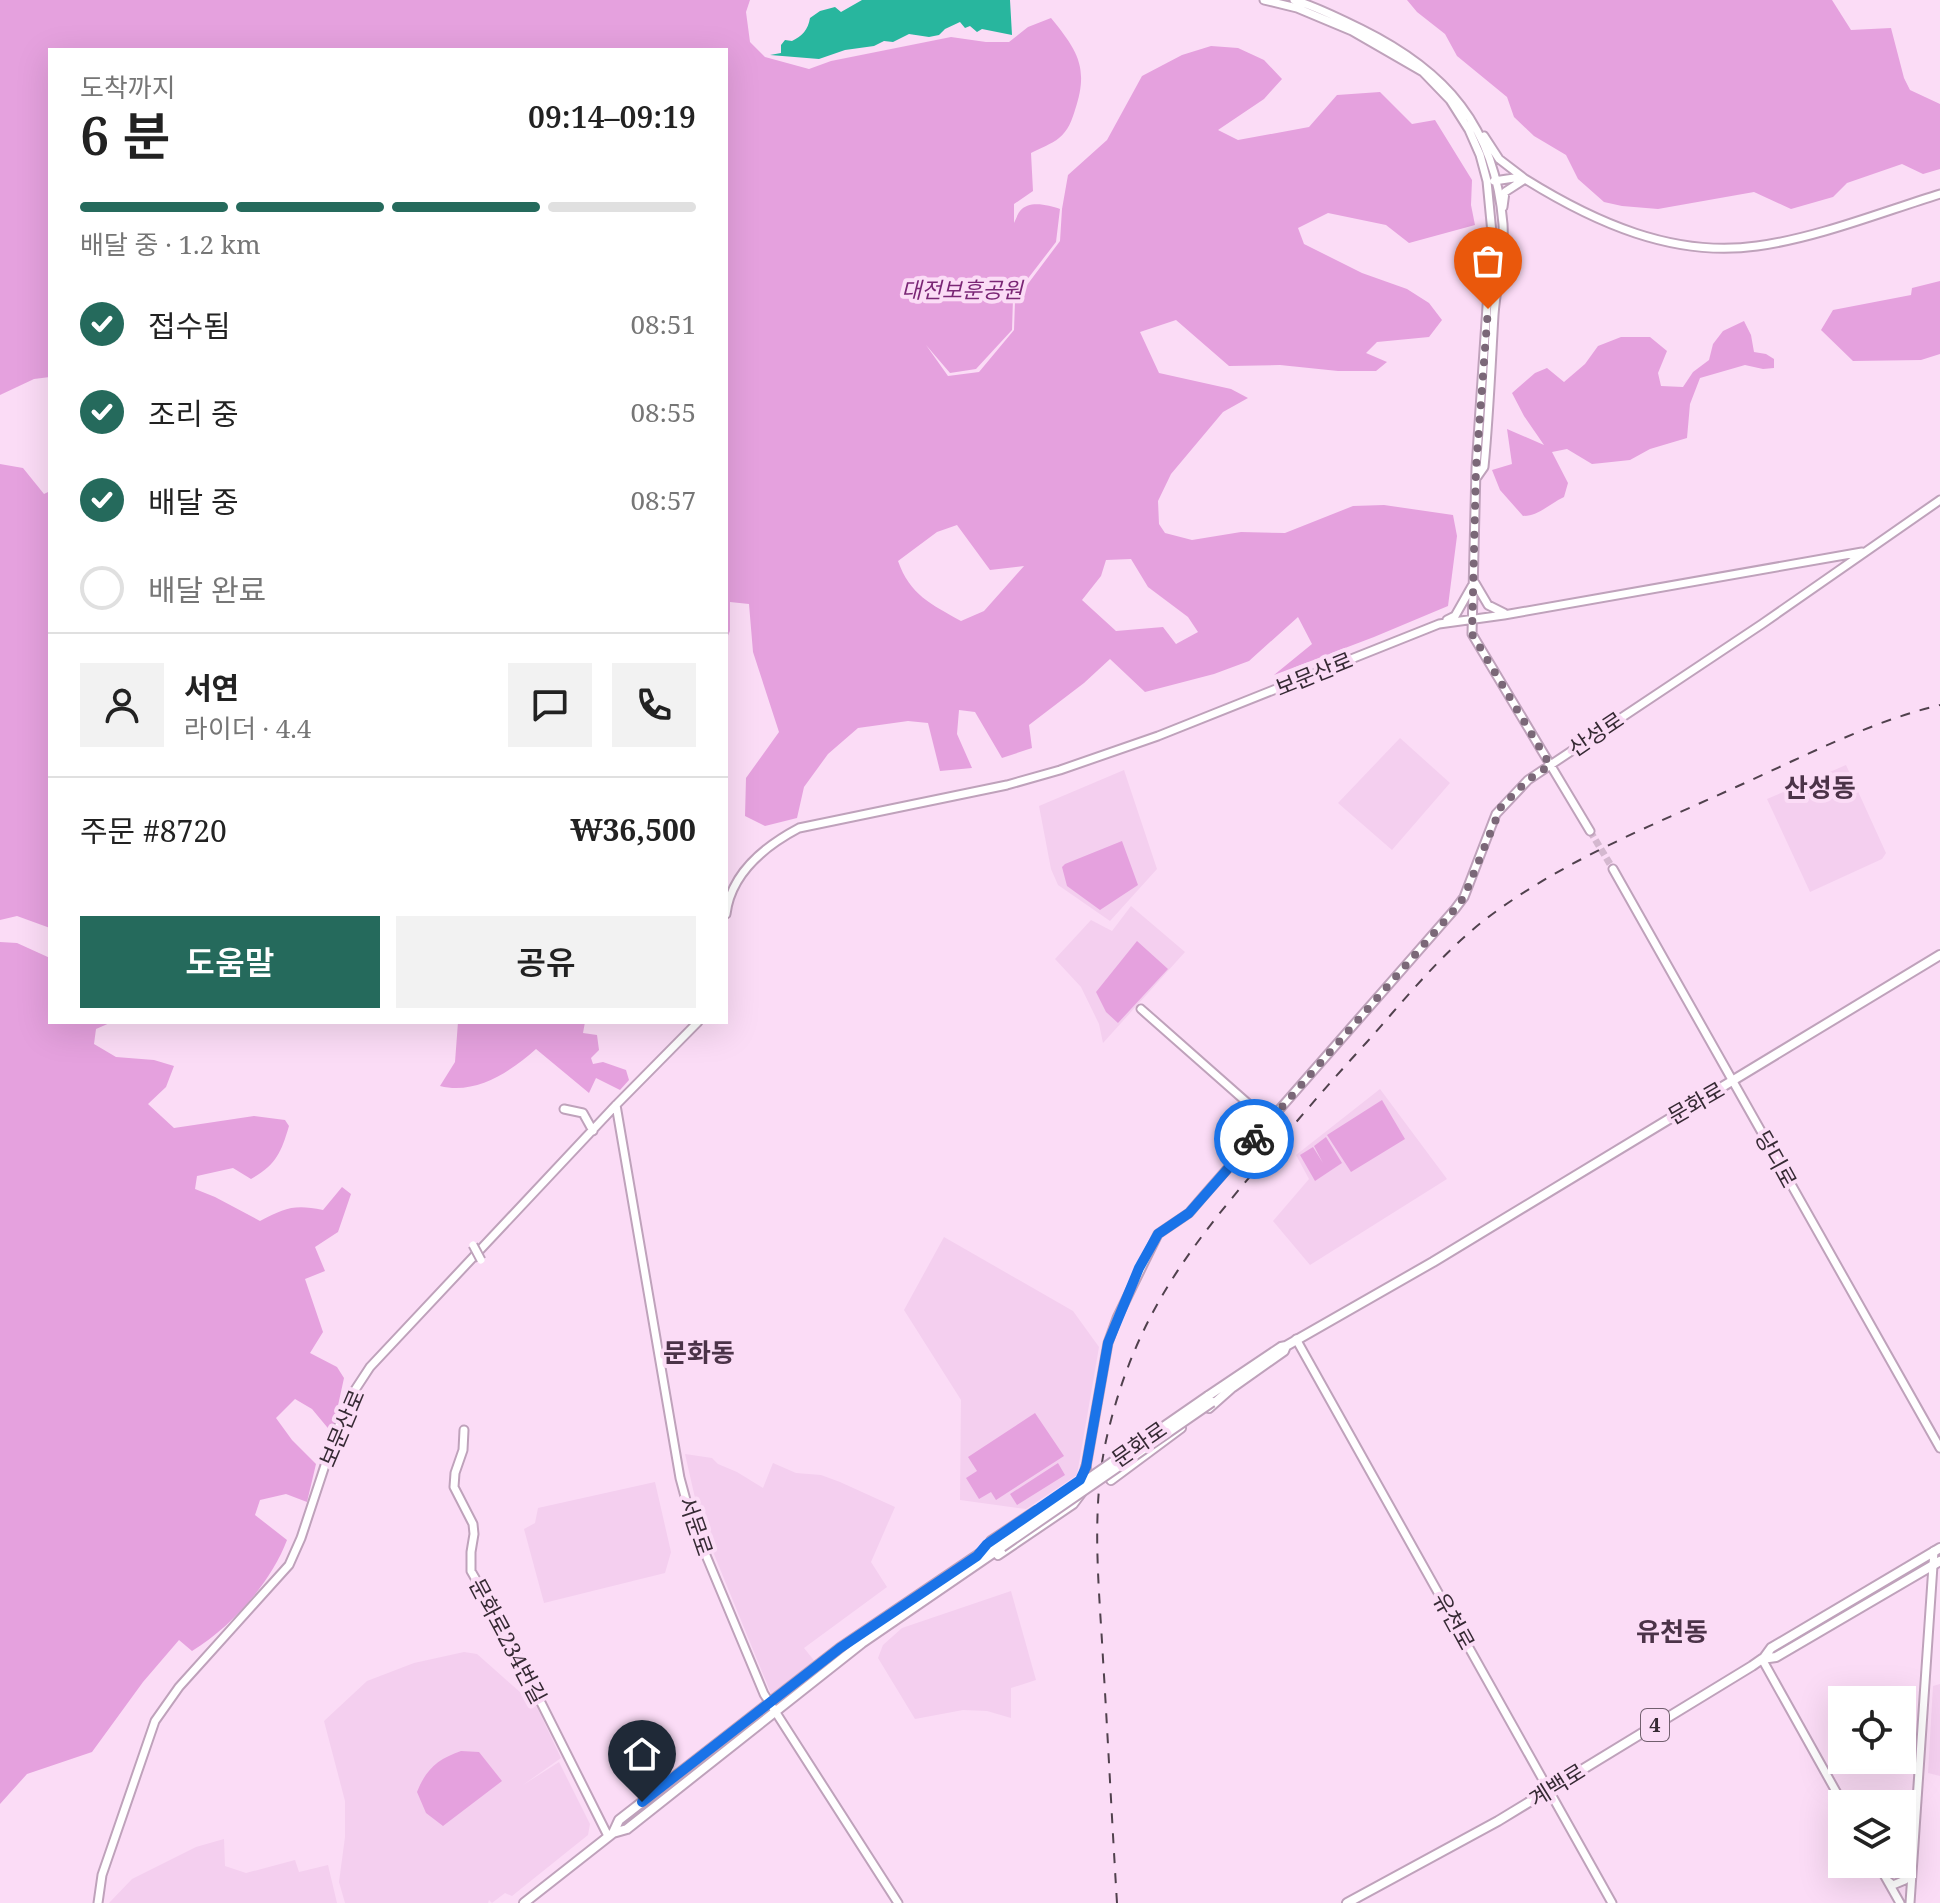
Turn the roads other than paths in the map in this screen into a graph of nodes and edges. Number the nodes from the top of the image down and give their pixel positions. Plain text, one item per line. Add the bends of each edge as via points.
1 (1264, 0) edge
2 (1294, 0) edge
3 (1470, 117) junction
4 (1525, 179) junction
5 (1491, 181) junction
6 (1940, 194) edge
7 (1503, 225) junction
8 (1477, 477) junction
9 (1940, 500) edge
10 (1864, 552) junction
11 (1474, 581) junction
12 (1510, 614) junction
13 (1472, 619) junction
14 (1439, 624) junction
15 (1550, 765) junction
16 (1590, 831) tunnel mouth
17 (1613, 869) tunnel mouth
18 (728, 909) edge
19 (1940, 955) edge
20 (1141, 1009) dead end
21 (696, 1024) edge
22 (1733, 1081) junction
23 (616, 1105) junction
24 (564, 1109) dead end
25 (1269, 1122) junction
26 (593, 1131) junction
27 (473, 1245) dead end
28 (481, 1260) dead end
29 (1296, 1339) junction
30 (1231, 1384) junction
31 (463, 1433) dead end
32 (1940, 1448) edge
33 (1113, 1463) dead end
34 (1086, 1467) junction
35 (1111, 1480) dead end
36 (1000, 1544) junction
37 (1937, 1549) edge
38 (982, 1552) junction
39 (1937, 1563) edge
40 (976, 1565) junction
41 (1762, 1659) junction
42 (770, 1704) junction
43 (775, 1712) junction
44 (1548, 1790) junction
45 (1835, 1790) edge
46 (1916, 1823) edge
47 (610, 1834) junction
48 (1907, 1878) edge
49 (1912, 1878) edge
50 (1887, 1880) joint
51 (98, 1903) edge
52 (524, 1903) edge
53 (898, 1903) edge
54 (1347, 1903) edge
55 (1612, 1903) edge
56 (1900, 1903) edge
57 (1910, 1903) edge

1 - 5 main road via 1352,31 1423,72 1469,130
2 - 3 main road via 1418,61
3 - 4 main road via 1499,159
3 - 5 main road via 1480,134
4 - 5 main road
4 - 6 main road via 1626,231 1726,248 1778,243
4 - 7 main road via 1505,192
5 - 7 main road
5 - 8 main road
7 - 8 main road via 1487,441 1484,467
8 - 11 main road
9 - 10 main road, 보문산로
10 - 12 main road, 보문산로
10 - 15 main road, 산성로
11 - 12 main road via 1493,610
11 - 13 main road
11 - 14 main road via 1455,616
12 - 13 main road, 보문산로
13 - 14 main road, 보문산로
13 - 15 main road via 1472,634
14 - 18 main road, 보문산로 via 1060,770 799,828 776,840 745,870
15 - 16 main road
15 - 25 main road, 산성로 via 1501,807 1455,909
17 - 22 main road, 당디로
19 - 22 main road, 문화로
20 - 25 main road
21 - 23 main road, 보문산로
22 - 29 main road, 문화로
22 - 32 main road, 당디로
23 - 26 main road, 보문산로
23 - 42 main road, 서문로 via 686,1502
24 - 26 main road via 583,1113
25 - 34 main road, 산성로 via 1189,1213 1158,1234 1139,1268 1108,1343
26 - 51 main road, 보문산로 via 406,1327 351,1396 289,1565 155,1721 102,1875
27 - 28 main road, bridge
29 - 30 main road, 문화로
29 - 44 main road, 유천로
30 - 33 main road via 1212,1390
30 - 35 main road via 1220,1400
30 - 36 main road, 문화로, bridge
31 - 47 main road, 문화로234번길 via 454,1487 473,1524 471,1571
34 - 38 main road via 1074,1485
34 - 40 main road via 1082,1492 1073,1504
36 - 38 main road, 문화로
36 - 40 main road, 문화로
37 - 39 main road
37 - 41 main road, 계백로 / 4 via 1771,1648
38 - 42 main road, 문화로 via 863,1631
39 - 41 main road, 계백로 / 4 via 1776,1657
39 - 46 main road
40 - 43 main road, 문화로 via 862,1643
41 - 44 main road, 계백로 / 4
41 - 45 main road
42 - 43 main road, 서문로
42 - 47 main road, 문화로 via 619,1820
43 - 47 main road, 문화로 via 627,1829
43 - 53 main road, 서문로
44 - 54 main road, 계백로 / 4
44 - 55 main road, 유천로
47 - 52 main road, 문화로
48 - 50 main road via 1893,1885
49 - 57 main road
50 - 56 main road

